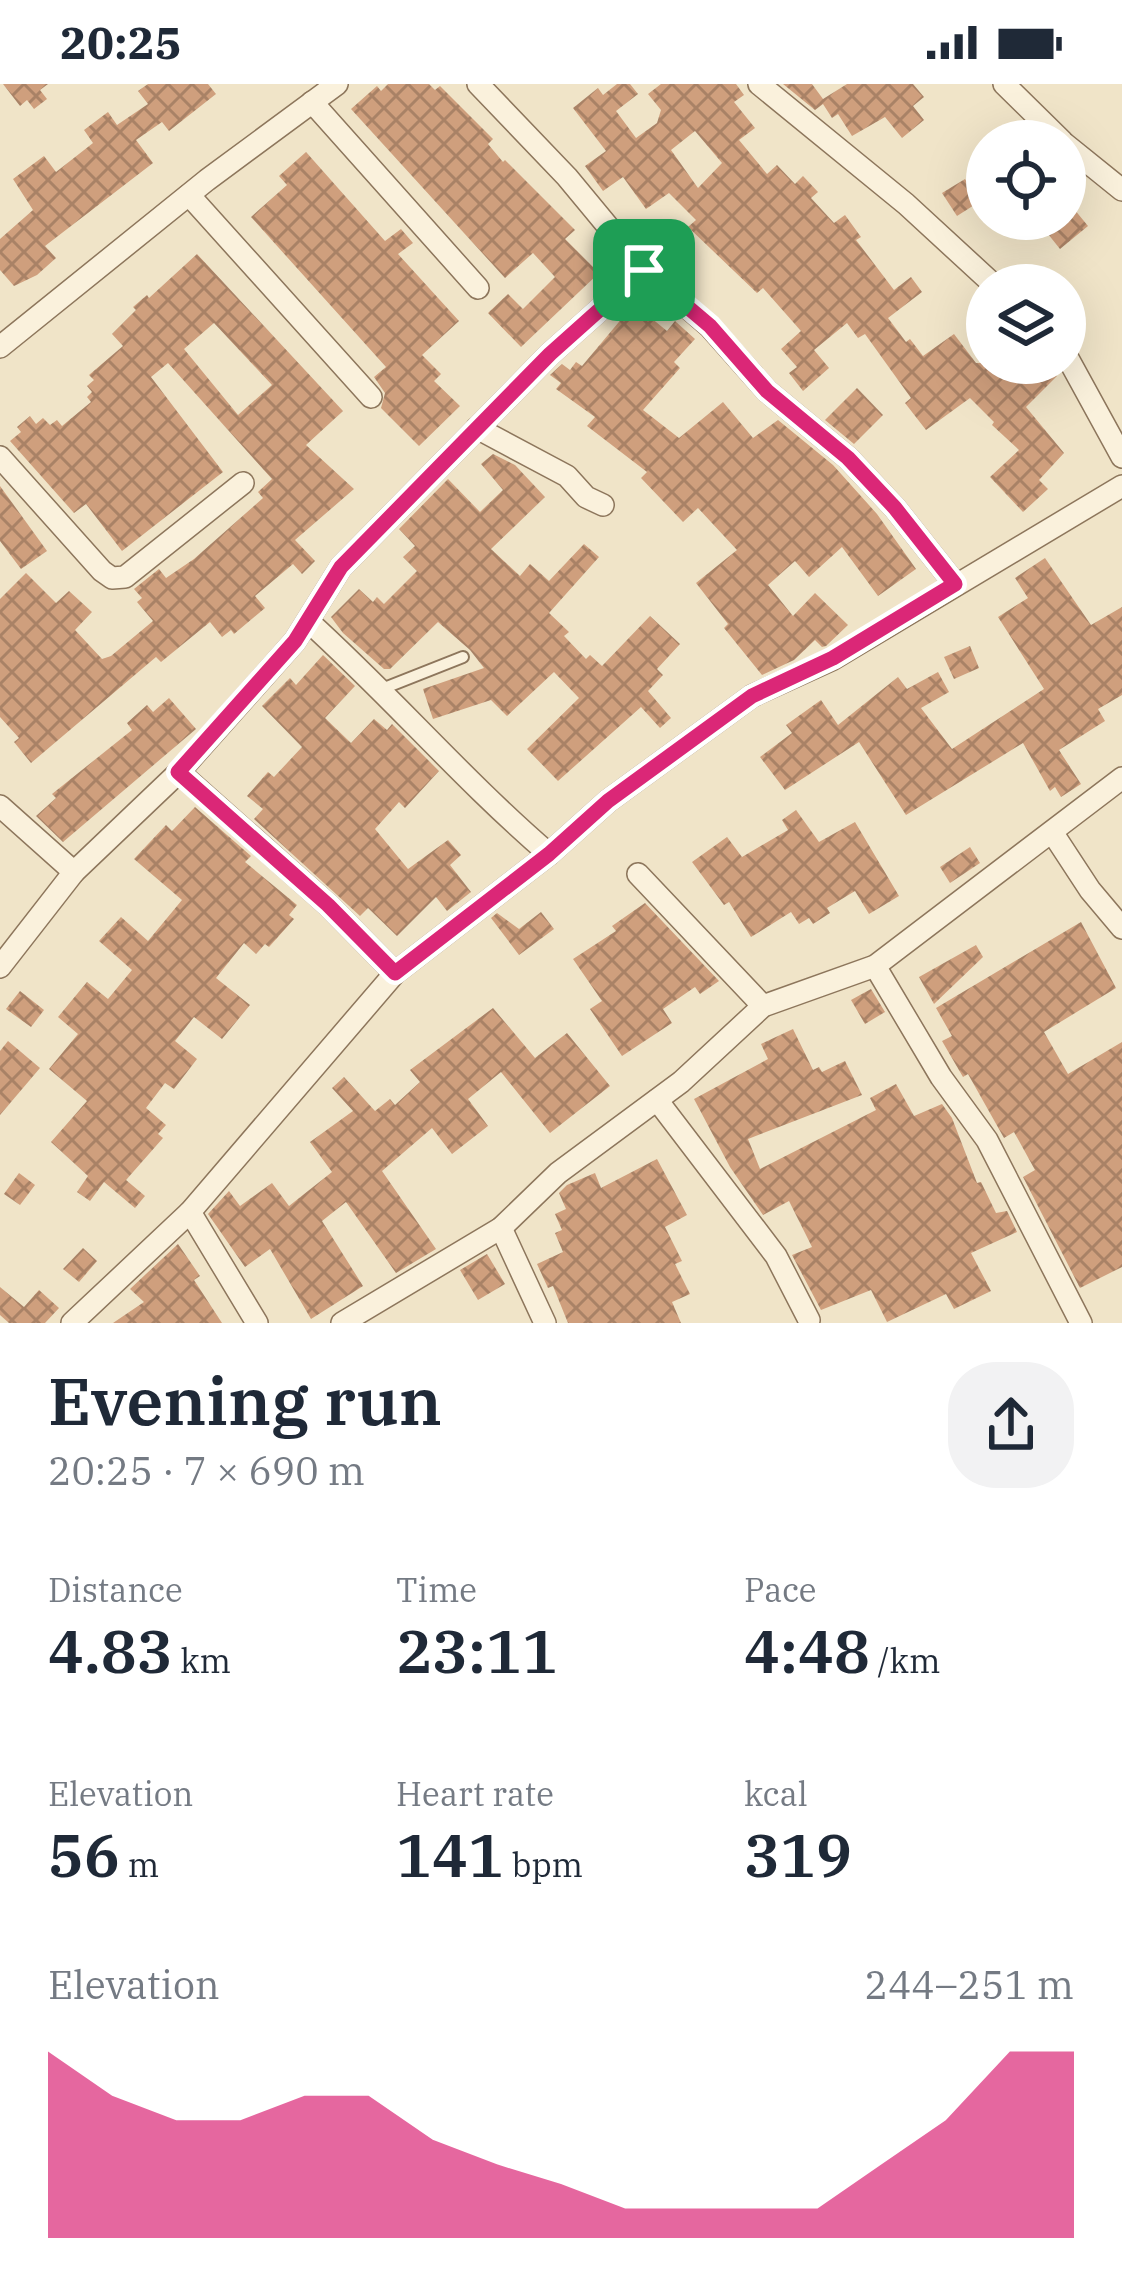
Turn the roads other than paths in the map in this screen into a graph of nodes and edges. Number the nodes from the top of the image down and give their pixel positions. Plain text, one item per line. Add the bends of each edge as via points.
1 (337, 84) edge
2 (478, 84) edge
3 (759, 84) edge
4 (1004, 84) edge
5 (312, 102) junction
6 (1041, 120) edge
7 (1086, 161) edge
8 (1122, 190) edge
9 (189, 195) junction
10 (971, 264) edge
11 (644, 270) junction
12 (478, 288) dead end
13 (0, 347) edge
14 (1082, 384) edge
15 (371, 397) dead end
16 (477, 428) junction
17 (0, 457) edge
18 (1122, 457) edge
19 (243, 483) dead end
20 (1122, 486) edge
21 (603, 505) dead end
22 (955, 584) junction
23 (308, 621) junction
24 (463, 657) dead end
25 (382, 688) junction
26 (178, 772) junction
27 (1122, 778) edge
28 (0, 806) edge
29 (1052, 832) junction
30 (549, 854) junction
31 (74, 872) junction
32 (638, 874) dead end
33 (1122, 928) edge
34 (874, 965) junction
35 (0, 967) edge
36 (395, 973) junction
37 (764, 1006) junction
38 (657, 1100) junction
39 (190, 1213) junction
40 (501, 1228) junction
41 (808, 1320) dead end
42 (72, 1323) edge
43 (257, 1323) edge
44 (342, 1323) edge
45 (545, 1323) edge
46 (1081, 1323) edge

1 - 5 street
2 - 11 street
3 - 10 street
4 - 6 street
5 - 9 street
5 - 12 street
7 - 8 street
9 - 13 street
9 - 15 street
11 - 16 street
11 - 22 street via 848,458
14 - 18 street
16 - 21 street
16 - 23 street via 341,567
17 - 19 street via 112,578 125,577
20 - 22 street
22 - 30 street via 752,696
23 - 25 street
23 - 26 street
24 - 25 lane
25 - 30 street
26 - 31 street
26 - 36 street
27 - 29 street
28 - 31 street
29 - 33 street
29 - 34 street
30 - 36 street
31 - 35 street
32 - 37 street
34 - 37 street
34 - 46 street via 986,1141
36 - 39 street
37 - 38 street
38 - 40 street
38 - 41 street via 776,1256
39 - 42 street
39 - 43 street
40 - 44 street
40 - 45 street

